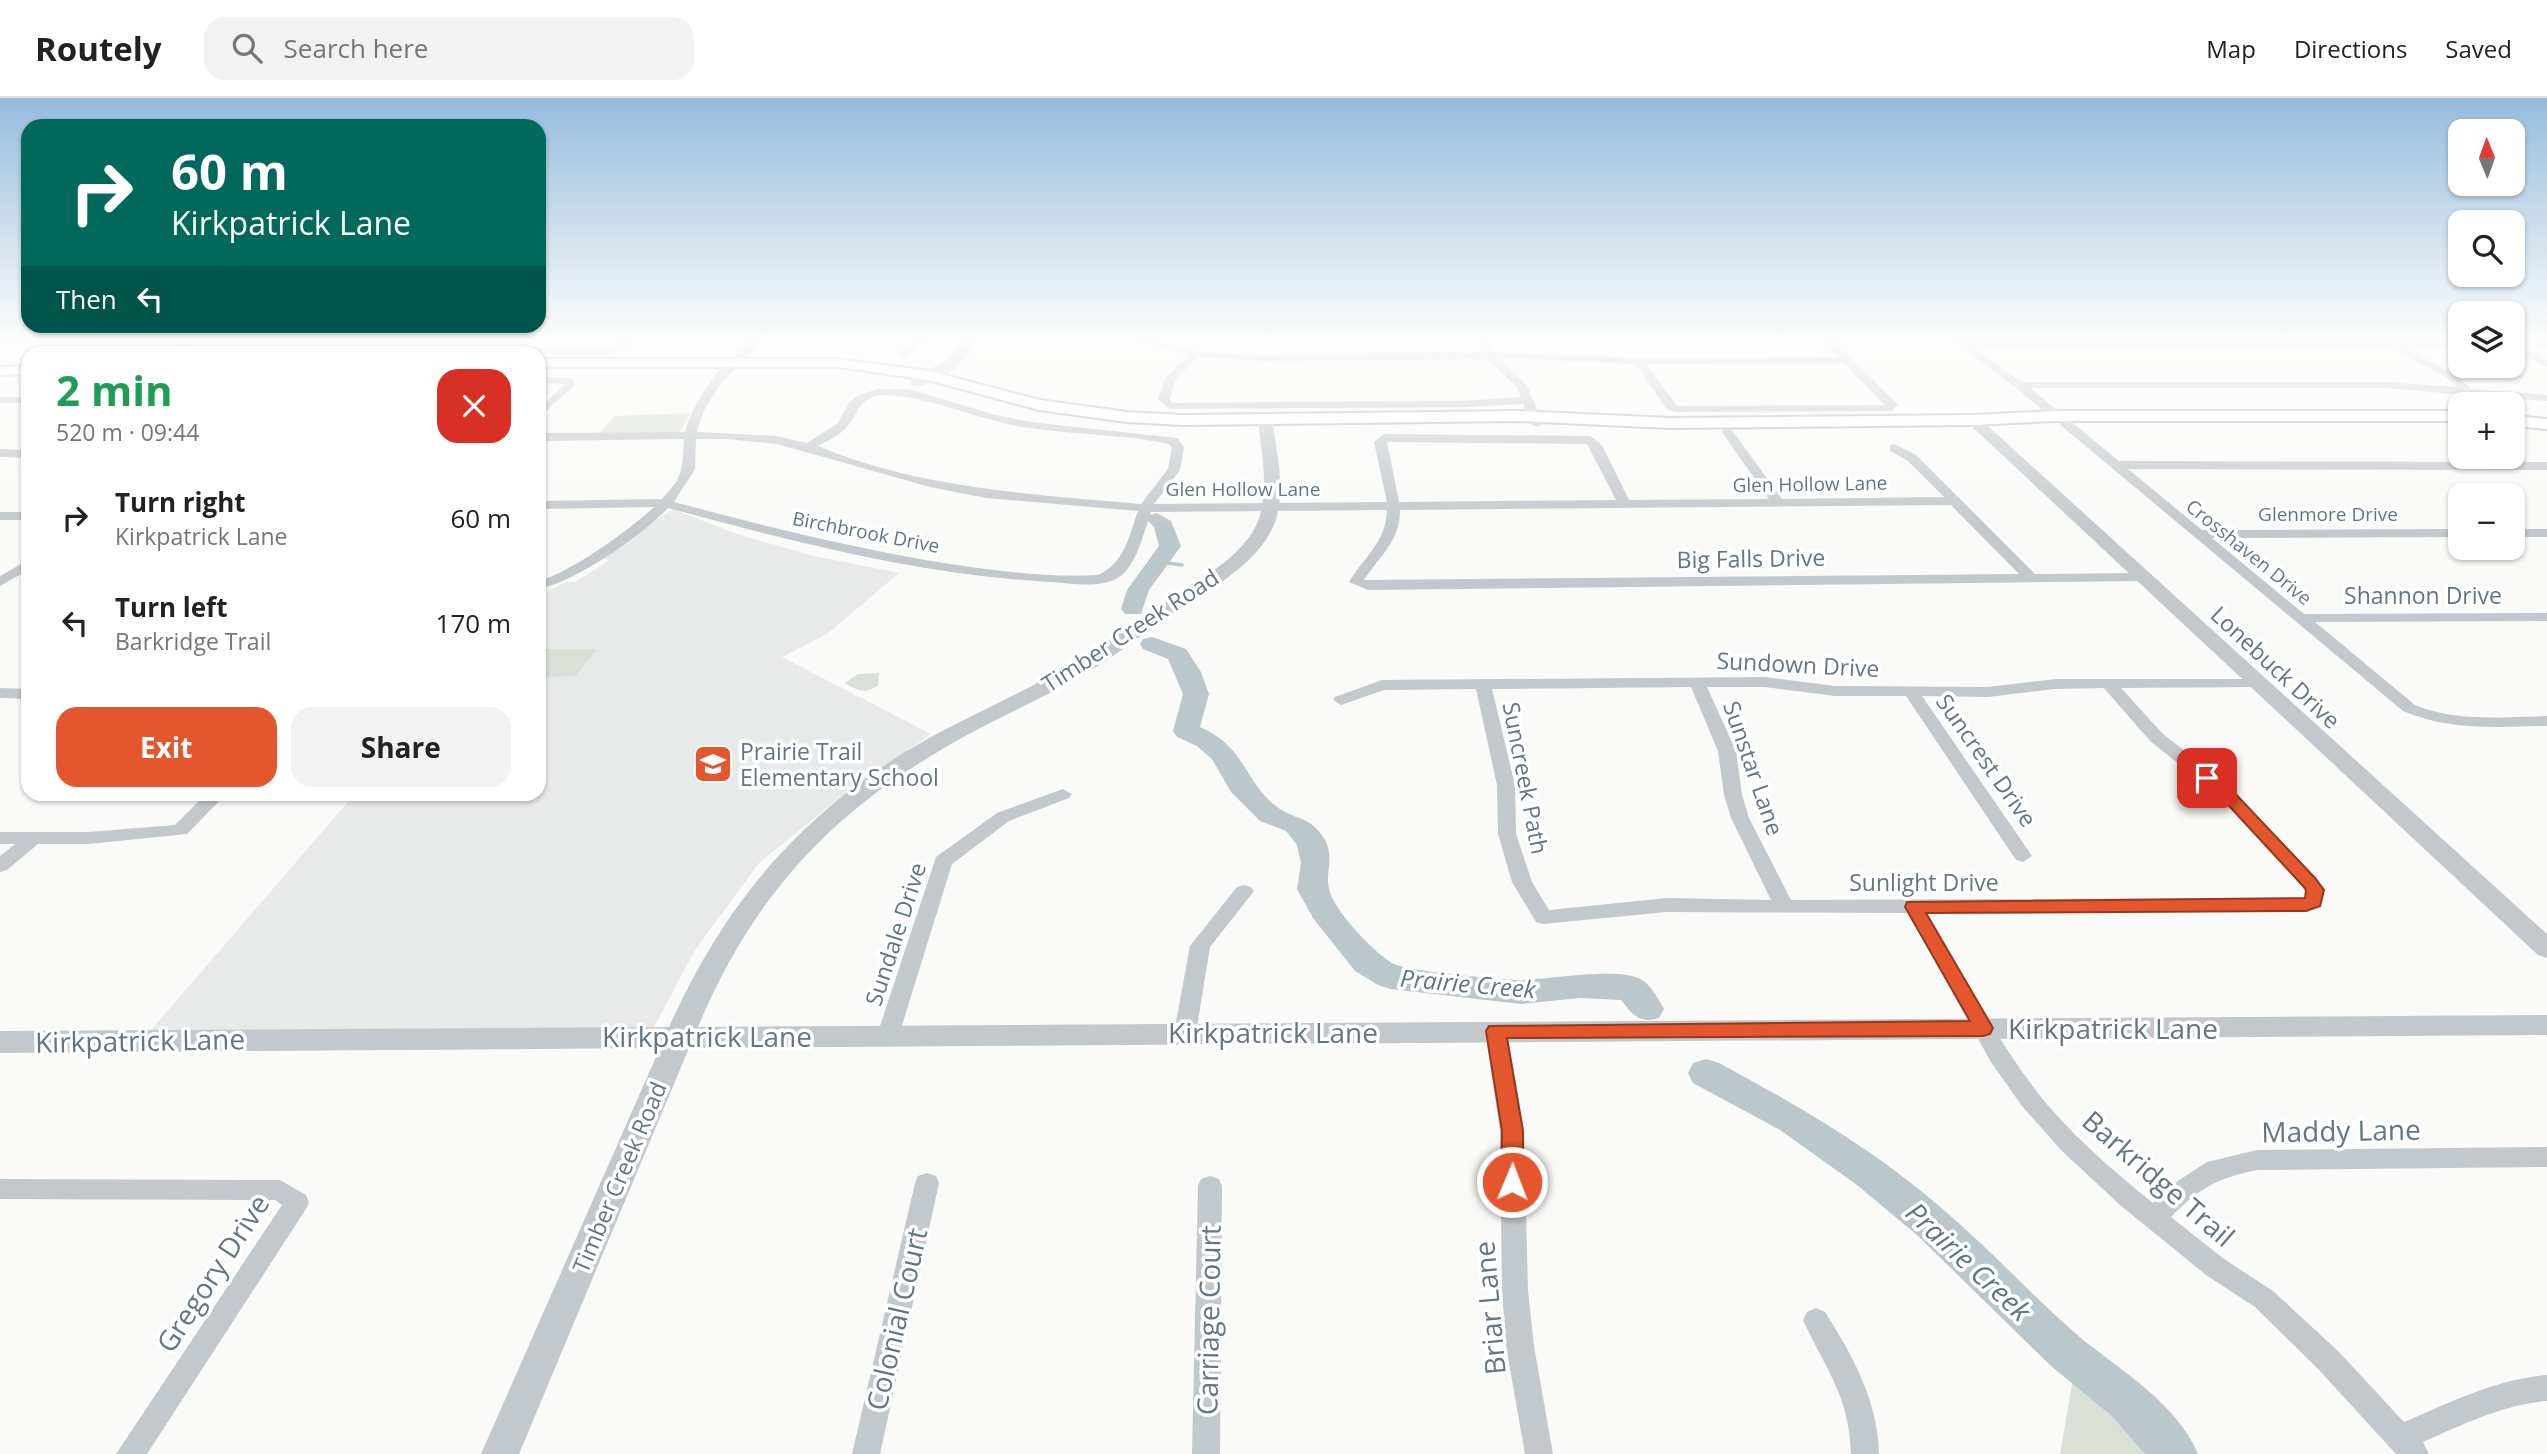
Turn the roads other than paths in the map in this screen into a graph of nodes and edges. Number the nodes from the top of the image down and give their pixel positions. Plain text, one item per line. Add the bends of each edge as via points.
1 (703, 402) edge
2 (855, 402) edge
3 (942, 402) edge
4 (997, 402) edge
5 (1166, 402) edge
6 (1492, 402) edge
7 (1531, 402) edge
8 (1667, 402) edge
9 (1889, 402) edge
10 (2039, 402) edge
11 (2055, 416) junction
12 (2448, 416) edge
13 (1536, 420) junction
14 (2525, 422) edge
15 (1265, 423) junction
16 (1978, 425) junction
17 (2547, 425) edge
18 (2448, 426) edge
19 (2069, 427) junction
20 (2525, 430) edge
21 (1727, 431) junction
22 (2547, 433) edge
23 (690, 435) junction
24 (546, 438) edge
25 (810, 447) junction
26 (1894, 448) dead end
27 (0, 453) edge
28 (21, 454) edge
29 (2115, 464) junction
30 (2547, 466) edge
31 (1955, 501) junction
32 (663, 503) junction
33 (1779, 503) junction
34 (546, 505) edge
35 (1625, 505) junction
36 (1394, 507) junction
37 (1147, 508) junction
38 (1271, 509) junction
39 (0, 516) edge
40 (21, 516) edge
41 (2448, 533) edge
42 (2525, 533) edge
43 (2547, 533) edge
44 (2196, 534) junction
45 (21, 569) edge
46 (2141, 577) junction
47 (2030, 578) junction
48 (2, 581) edge
49 (546, 583) edge
50 (2547, 617) edge
51 (2298, 618) junction
52 (2256, 682) junction
53 (1697, 683) junction
54 (2108, 683) junction
55 (1483, 684) junction
56 (1910, 691) junction
57 (0, 693) edge
58 (21, 694) edge
59 (1340, 700) dead end
60 (2547, 721) edge
61 (1063, 794) dead end
62 (210, 801) edge
63 (0, 838) edge
64 (33, 838) junction
65 (2023, 856) dead end
66 (0, 866) edge
67 (1244, 891) dead end
68 (1784, 907) junction
69 (1914, 907) junction
70 (1543, 917) joint
71 (2547, 949) edge
72 (2547, 1025) edge
73 (1983, 1028) junction
74 (1496, 1031) junction
75 (1185, 1033) junction
76 (888, 1035) junction
77 (680, 1036) junction
78 (0, 1042) edge
79 (2547, 1157) edge
80 (927, 1183) dead end
81 (1210, 1186) dead end
82 (0, 1189) edge
83 (2154, 1218) junction
84 (1816, 1320) dead end
85 (2547, 1388) edge
86 (2407, 1446) edge
87 (130, 1454) edge
88 (500, 1454) edge
89 (866, 1454) edge
90 (1206, 1454) edge
91 (1539, 1454) edge
92 (1865, 1454) edge

1 - 23 street
2 - 25 street via 843,425
3 - 37 street via 1030,425 1173,441 1178,447 1174,470
4 - 15 main road via 1088,421 1191,427
5 - 6 street via 1169,406
7 - 13 street
8 - 9 street via 1675,409 1891,408
10 - 11 street, Crosshaven Drive
11 - 12 main road
11 - 16 main road
11 - 19 street, Crosshaven Drive
13 - 15 main road
13 - 16 main road
13 - 21 main road via 1635,430
14 - 17 main road
15 - 38 street, Timber Creek Road
16 - 19 main road
16 - 21 main road
16 - 46 street, Lonebuck Drive
18 - 19 main road
19 - 29 street, Crosshaven Drive
20 - 22 main road
21 - 33 street
23 - 24 street, Glen Hollow Lane
23 - 25 street, Glen Hollow Lane via 751,437
23 - 32 street via 690,466
25 - 37 street, Glen Hollow Lane via 875,468 986,494
26 - 31 street via 1912,458
27 - 28 street
29 - 30 street
29 - 44 street, Crosshaven Drive
31 - 33 street, Glen Hollow Lane
31 - 47 street
32 - 34 street, Birchbrook Drive
32 - 37 street, Birchbrook Drive via 831,547 997,575 1064,580 1101,579 1117,572
32 - 49 street via 641,527
33 - 35 street, Glen Hollow Lane
35 - 36 street, Glen Hollow Lane
35 - 36 street via 1590,440 1384,438 1380,442
36 - 38 street, Glen Hollow Lane
36 - 47 street, Big Falls Drive via 1393,528 1373,563 1356,580 1361,585
37 - 38 street, Glen Hollow Lane
38 - 77 street, Timber Creek Road via 1260,535 1215,577 1077,670 966,727 840,806 796,846 752,899 718,951
39 - 40 street
41 - 44 street, Glenmore Drive
42 - 43 street
44 - 51 street, Crosshaven Drive
45 - 48 street
46 - 47 street, Big Falls Drive
46 - 52 street, Lonebuck Drive
50 - 51 street, Shannon Drive
51 - 60 street, Crosshaven Drive via 2421,715 2448,721
52 - 54 street, Sundown Drive
52 - 71 street, Lonebuck Drive
53 - 55 street, Sundown Drive
53 - 56 street, Sundown Drive via 1765,682 1835,691
53 - 68 street, Sunstar Lane via 1727,751 1740,818
54 - 56 street, Sundown Drive via 1988,692
54 - 69 street, Sunlight Drive via 2164,745 2224,792 2309,882 2314,901 2306,905
55 - 59 street, Sundown Drive via 1382,685
55 - 70 street, Suncreek Path via 1506,785 1507,834 1522,882
56 - 65 street, Suncrest Drive
57 - 58 street
61 - 76 street, Sundale Drive via 1003,817 943,861
62 - 64 street via 180,830
63 - 64 street
64 - 66 street
67 - 75 street via 1200,946
68 - 69 street, Sunlight Drive
68 - 70 street, Sunlight Drive via 1667,905
69 - 73 street, Barkridge Trail
72 - 73 street, Kirkpatrick Lane
73 - 74 street, Kirkpatrick Lane
73 - 83 street, Barkridge Trail via 2030,1100 2070,1144
74 - 75 street, Kirkpatrick Lane
74 - 91 street, Briar Lane via 1512,1131 1520,1346
75 - 76 street, Kirkpatrick Lane
76 - 77 street, Kirkpatrick Lane
77 - 78 street, Kirkpatrick Lane
77 - 88 street, Timber Creek Road
79 - 83 street, Maddy Lane via 2257,1160 2216,1169 2179,1193
80 - 89 street, Colonial Court
81 - 90 street, Carriage Court
82 - 87 street, Gregory Drive via 280,1190 297,1202
83 - 86 street, Barkridge Trail via 2264,1299
84 - 92 street via 1840,1356 1859,1411
85 - 86 street via 2489,1400

